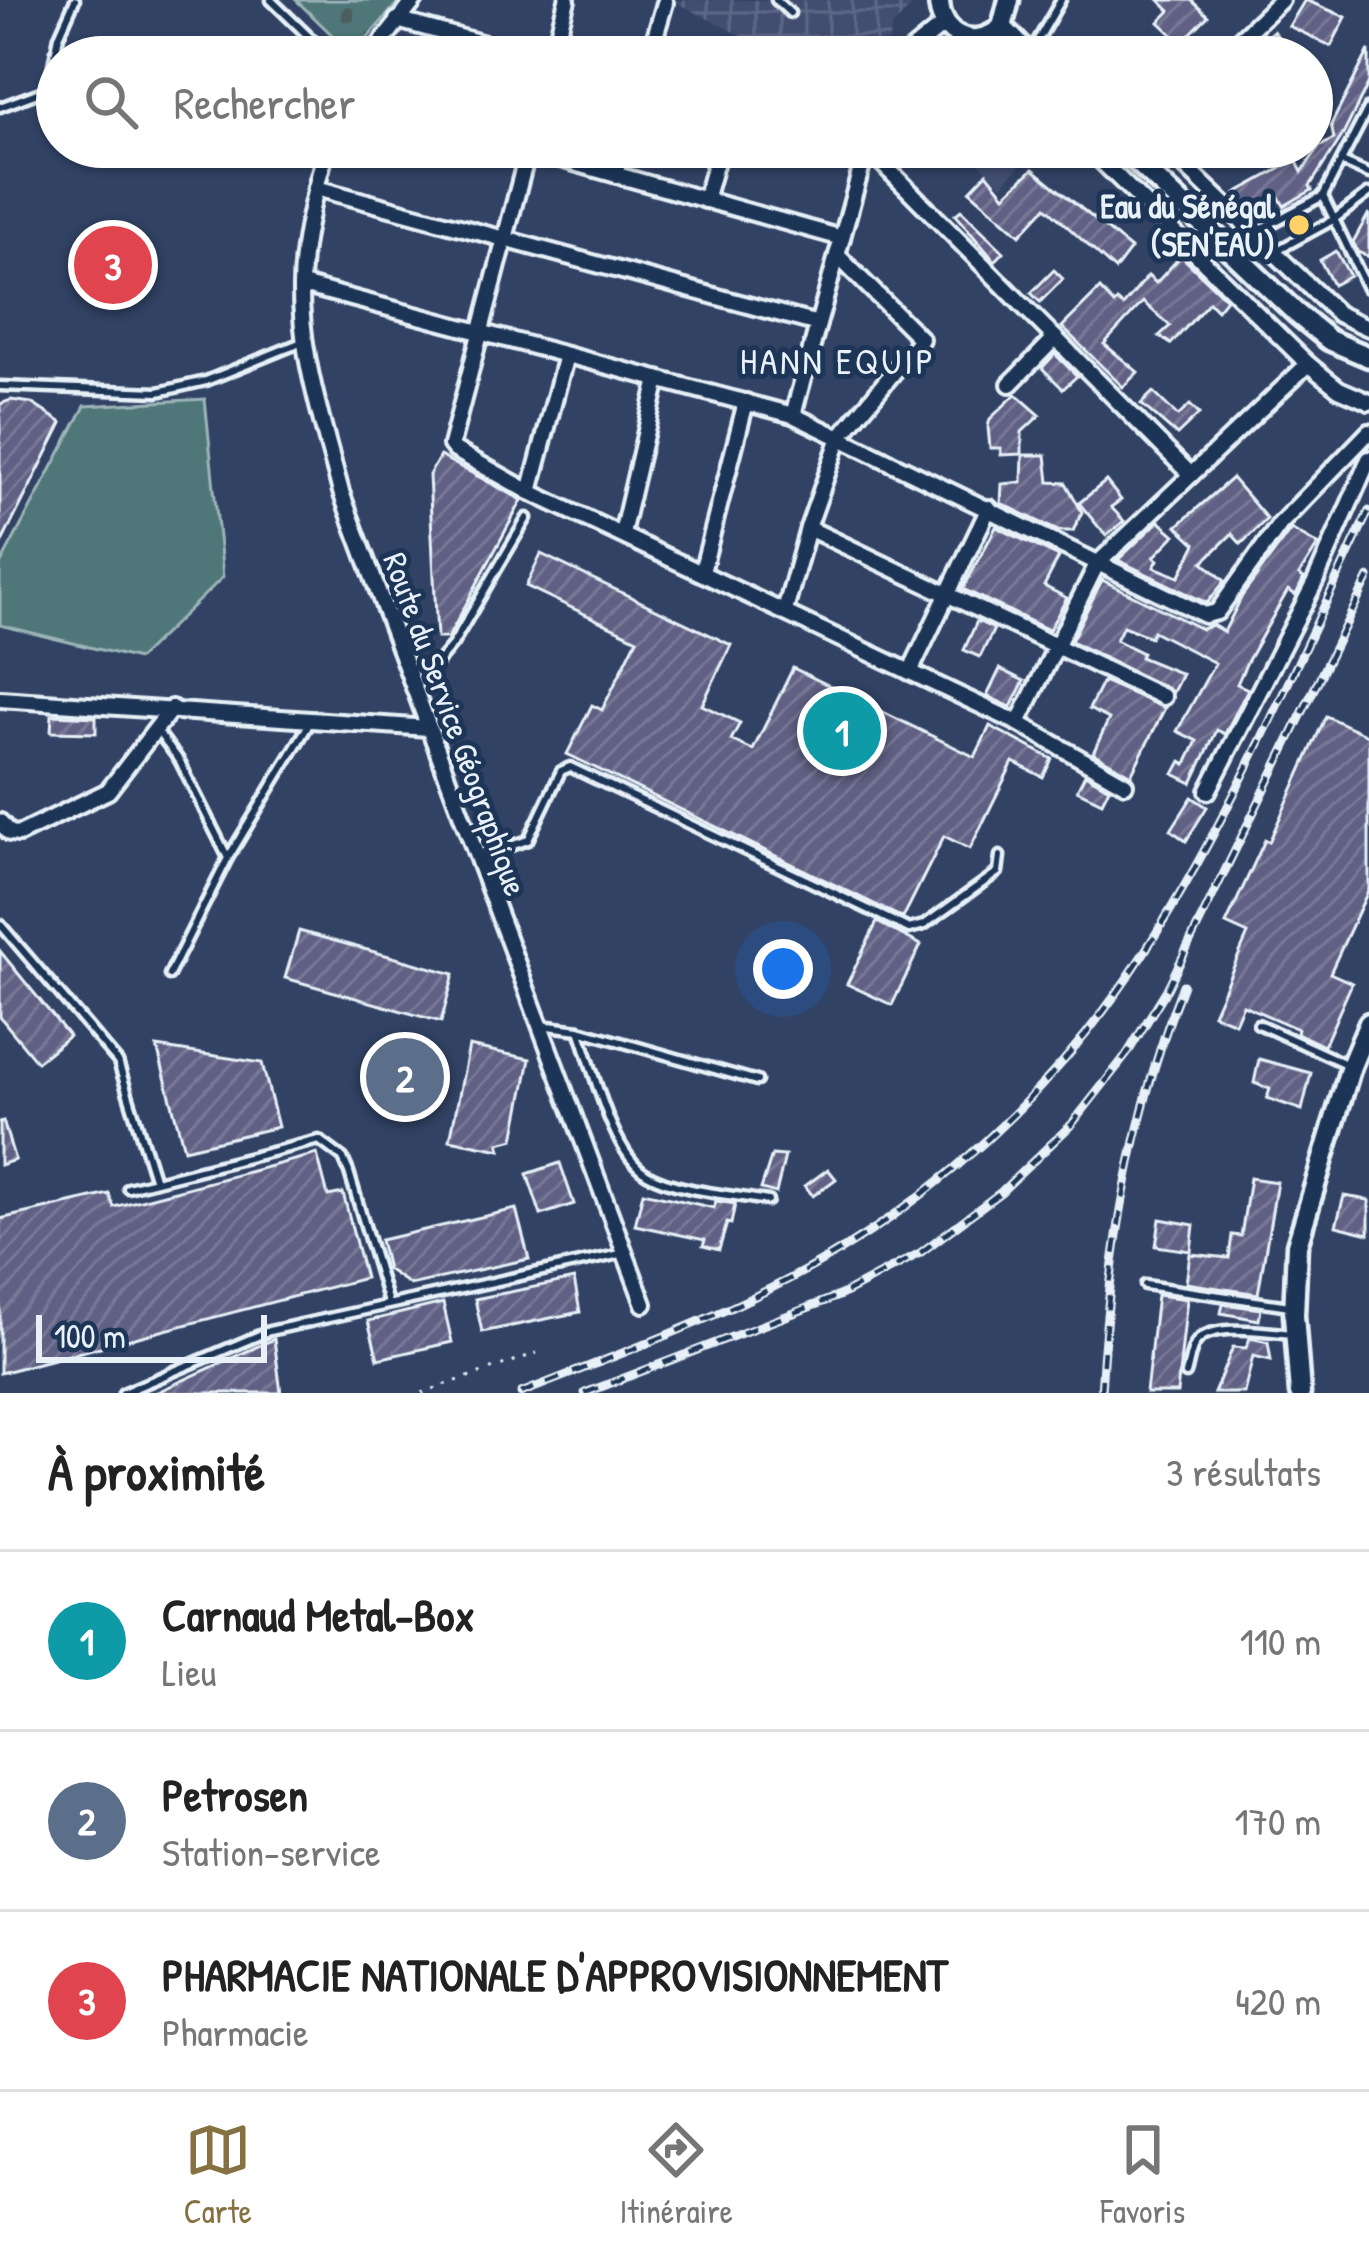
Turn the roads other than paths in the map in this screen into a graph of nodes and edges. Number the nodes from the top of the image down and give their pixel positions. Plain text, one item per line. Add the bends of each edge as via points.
1 (75, 0) edge
2 (271, 0) edge
3 (415, 0) edge
4 (567, 0) edge
5 (776, 0) edge
6 (939, 0) edge
7 (1009, 0) edge
8 (1061, 0) edge
9 (1282, 0) edge
10 (665, 3) edge
11 (790, 14) dead end
12 (397, 20) junction
13 (944, 24) junction
14 (1002, 27) junction
15 (59, 36) edge
16 (308, 36) edge
17 (385, 36) edge
18 (456, 36) edge
19 (558, 36) edge
20 (655, 36) edge
21 (929, 36) edge
22 (959, 36) edge
23 (988, 36) edge
24 (1010, 36) edge
25 (1040, 36) edge
26 (1243, 36) edge
27 (36, 94) edge
28 (0, 107) edge
29 (1369, 107) edge
30 (1342, 161) junction
31 (321, 168) edge
32 (521, 168) edge
33 (594, 168) edge
34 (617, 168) edge
35 (714, 168) edge
36 (861, 168) edge
37 (888, 168) edge
38 (1108, 168) edge
39 (1144, 168) edge
40 (1186, 168) edge
41 (615, 174) junction
42 (1369, 174) edge
43 (316, 188) junction
44 (1369, 193) edge
45 (1323, 196) junction
46 (705, 200) junction
47 (1333, 220) junction
48 (1253, 233) junction
49 (842, 238) junction
50 (505, 239) junction
51 (1273, 253) junction
52 (837, 255) junction
53 (302, 285) junction
54 (1367, 288) edge
55 (818, 324) junction
56 (1369, 328) edge
57 (481, 332) junction
58 (1055, 338) junction
59 (305, 341) junction
60 (566, 355) junction
61 (1369, 357) edge
62 (1308, 364) junction
63 (658, 379) junction
64 (1010, 384) dead end
65 (0, 386) edge
66 (746, 402) junction
67 (1369, 402) edge
68 (793, 415) junction
69 (1369, 432) edge
70 (840, 437) junction
71 (1369, 459) edge
72 (1191, 476) junction
73 (530, 492) junction
74 (989, 508) junction
75 (527, 518) dead end
76 (808, 528) junction
77 (622, 534) junction
78 (1097, 564) junction
79 (702, 572) junction
80 (948, 594) junction
81 (785, 611) junction
82 (1055, 646) junction
83 (407, 669) junction
84 (910, 672) junction
85 (1163, 697) dead end
86 (0, 699) edge
87 (172, 708) junction
88 (313, 718) junction
89 (1018, 723) junction
90 (429, 728) junction
91 (156, 729) junction
92 (1125, 784) dead end
93 (1208, 791) dead end
94 (0, 822) edge
95 (1000, 856) dead end
96 (478, 857) junction
97 (228, 858) junction
98 (0, 924) edge
99 (169, 975) dead end
100 (1369, 1023) edge
101 (1258, 1024) dead end
102 (540, 1025) junction
103 (579, 1030) junction
104 (1351, 1066) junction
105 (758, 1081) dead end
106 (155, 1181) junction
107 (128, 1189) dead end
108 (768, 1201) dead end
109 (626, 1253) junction
110 (1145, 1285) dead end
111 (644, 1304) dead end
112 (388, 1305) junction
113 (1294, 1306) junction
114 (1295, 1334) junction
115 (1186, 1374) dead end
116 (123, 1393) edge
117 (1300, 1393) edge

1 - 15 lane
2 - 16 lane
3 - 12 street
4 - 19 street
5 - 11 lane
6 - 13 main road
7 - 14 main road
8 - 25 lane
9 - 26 street
10 - 20 street
12 - 17 street
12 - 18 street
13 - 21 street
13 - 22 main road
14 - 23 main road
14 - 24 main road
27 - 28 lane
29 - 30 lane
30 - 42 lane
30 - 45 lane
31 - 43 street, Route du Service Géographique
32 - 50 street
33 - 41 street
34 - 41 street
35 - 46 street
36 - 49 street
37 - 58 street
38 - 62 street
39 - 61 main road via 1296,313 1329,340
40 - 48 street
41 - 46 street
43 - 50 street
43 - 53 street, Route du Service Géographique
44 - 47 lane
45 - 47 lane
45 - 48 lane
46 - 49 street
47 - 51 lane
47 - 54 lane
48 - 51 street
49 - 52 street
50 - 55 street
50 - 57 street
51 - 56 street via 1338,314
52 - 55 street
52 - 70 street via 921,339
53 - 57 street
53 - 59 street, Route du Service Géographique
55 - 68 street
57 - 60 street
57 - 73 street via 451,445
58 - 64 street
58 - 72 street
59 - 65 lane via 158,392
59 - 83 street, Route du Service Géographique via 341,492
60 - 63 street
60 - 73 street
62 - 67 street
62 - 72 street
63 - 66 street
63 - 77 street
66 - 68 street
66 - 79 street
68 - 70 street
69 - 78 street via 1280,524 1211,616
70 - 74 street
70 - 76 street
71 - 93 street
72 - 78 street
73 - 77 street
74 - 78 street
74 - 80 street
75 - 83 lane via 453,644 438,662
76 - 80 street
76 - 81 street
77 - 79 street
78 - 82 street
79 - 81 street
80 - 82 street
80 - 84 street
81 - 84 street
82 - 85 street
82 - 89 street
83 - 90 street, Route du Service Géographique
84 - 89 street
86 - 87 street
87 - 88 street
87 - 91 street
88 - 90 street
88 - 97 lane
89 - 92 street
90 - 96 street, Route du Service Géographique
91 - 94 street via 104,794 19,834
91 - 97 lane
95 - 96 lane via 998,872 909,928 570,767 528,840
96 - 102 street, Route du Service Géographique
97 - 99 lane
98 - 106 lane via 118,1062
100 - 104 main road
101 - 104 lane
102 - 103 lane
102 - 109 street, Route du Service Géographique
103 - 105 lane
103 - 108 lane via 621,1145 638,1167 660,1180
104 - 113 main road via 1298,1245
106 - 107 lane
106 - 112 lane via 301,1142 332,1146 350,1172
109 - 111 street, Route du Service Géographique
109 - 112 lane
110 - 113 lane
112 - 116 lane via 269,1331
113 - 114 main road
114 - 115 lane via 1204,1334
114 - 117 main road

